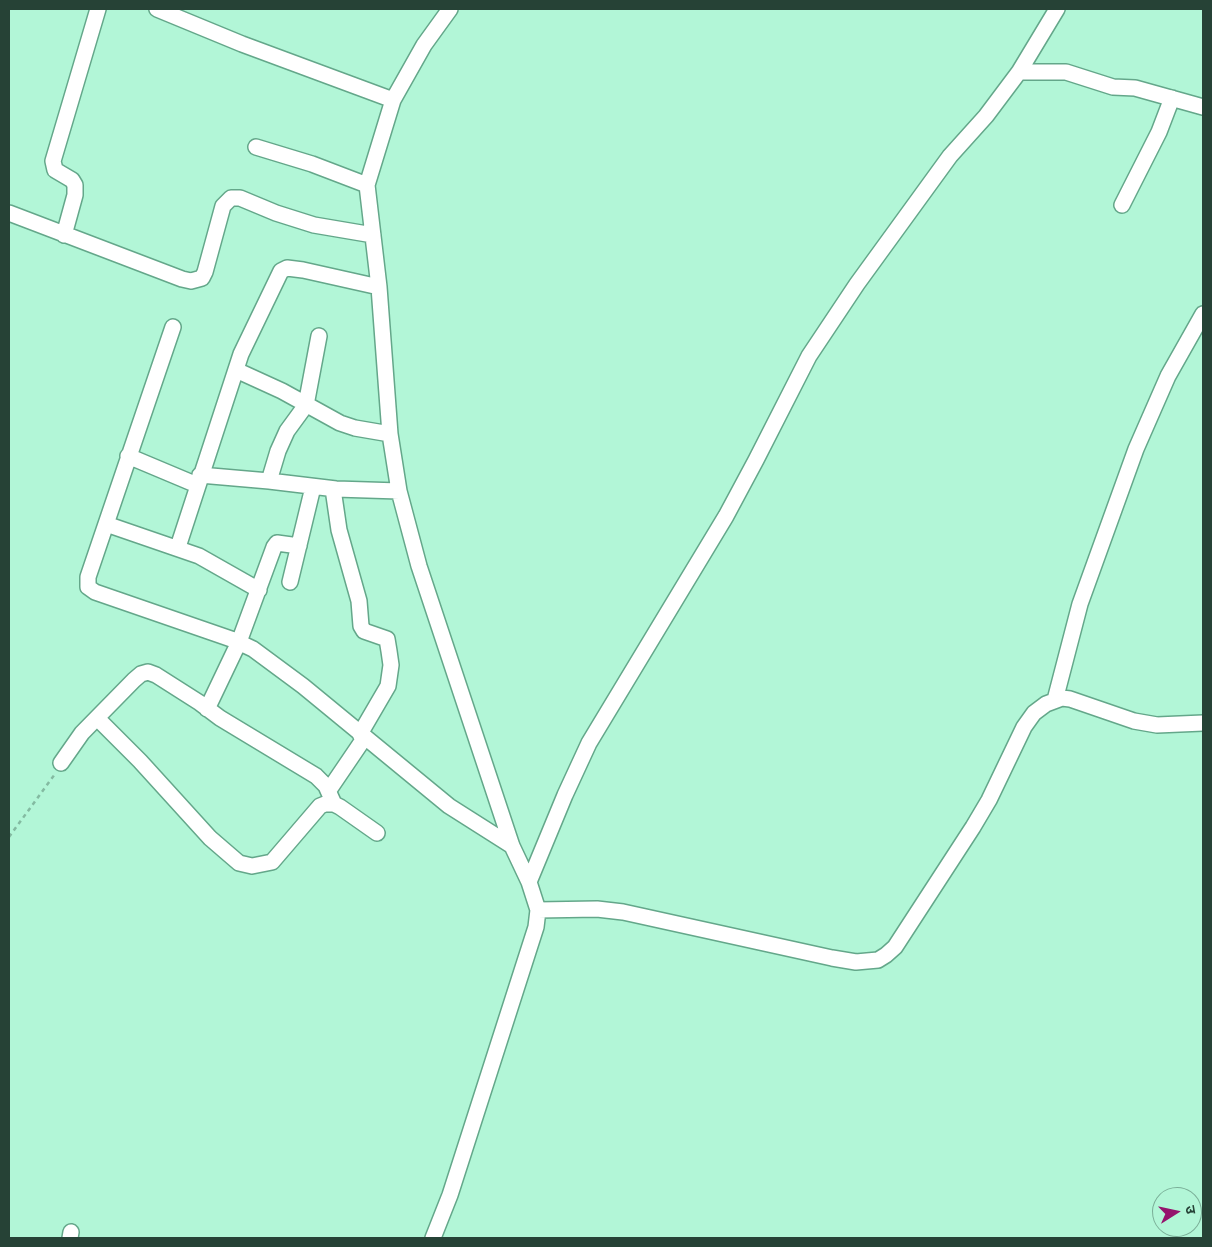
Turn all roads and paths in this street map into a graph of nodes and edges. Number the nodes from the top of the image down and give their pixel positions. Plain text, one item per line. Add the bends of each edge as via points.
1 (98, 9) edge
2 (157, 9) edge
3 (450, 9) edge
4 (1057, 9) edge
5 (1019, 72) junction
6 (1172, 98) junction
7 (393, 100) junction
8 (1203, 107) edge
9 (256, 147) dead end
10 (367, 185) junction
11 (1122, 205) dead end
12 (9, 213) edge
13 (64, 234) junction
14 (372, 235) junction
15 (379, 287) junction
16 (1203, 314) edge
17 (173, 327) dead end
18 (319, 336) dead end
19 (236, 370) junction
20 (306, 405) junction
21 (390, 434) junction
22 (128, 456) junction
23 (199, 480) junction
24 (269, 481) junction
25 (313, 487) junction
26 (333, 489) junction
27 (399, 491) junction
28 (106, 524) junction
29 (299, 546) junction
30 (178, 548) junction
31 (290, 582) dead end
32 (259, 590) junction
33 (239, 642) junction
34 (1055, 700) junction
35 (207, 709) junction
36 (97, 718) junction
37 (1203, 723) edge
38 (363, 736) junction
39 (61, 763) joint
40 (331, 797) junction
41 (377, 833) dead end
42 (9, 837) edge
43 (512, 846) junction
44 (529, 882) junction
45 (538, 910) junction
46 (433, 1238) edge

1 - 13 street via 53,161 55,170 75,185
2 - 7 street
3 - 7 street via 424,45
4 - 5 street
5 - 6 street via 1066,72 1113,87 1135,88
5 - 44 street via 950,156 809,356 726,516 590,743
6 - 8 street
6 - 11 street via 1160,132
7 - 10 street
9 - 10 street
10 - 14 street
12 - 13 street
13 - 14 street via 191,281 202,278 206,272 223,206 231,198 240,198 314,225
14 - 15 street
15 - 19 street via 304,270 284,269 278,275
15 - 21 street
16 - 34 street via 1168,376 1136,449 1080,604
17 - 22 street
18 - 20 street
19 - 20 street
19 - 23 street
20 - 21 street via 340,423
20 - 24 street via 287,431
21 - 27 street
22 - 23 street
22 - 28 street
23 - 24 street
23 - 30 street
24 - 25 street
25 - 26 street
25 - 29 street
26 - 27 street
26 - 38 street via 339,530 359,601 362,629 387,638 390,651 388,686
27 - 43 street via 419,566
28 - 30 street
28 - 33 street via 88,577 90,590
29 - 31 street
29 - 32 street via 275,544
30 - 32 street via 216,564
32 - 33 street
33 - 35 street
33 - 38 street via 280,668
34 - 37 street via 1070,699 1134,722 1176,726
34 - 45 street via 1034,713 1024,727 973,827 894,947 878,960 856,962 832,958 623,912
35 - 36 street via 156,675 144,672
35 - 40 street via 316,776
36 - 39 street
36 - 40 street via 210,838 246,866 272,862
38 - 40 street
38 - 43 street via 449,806
39 - 42 path
40 - 41 street
43 - 44 street
44 - 45 street
45 - 46 street via 536,927 450,1195

